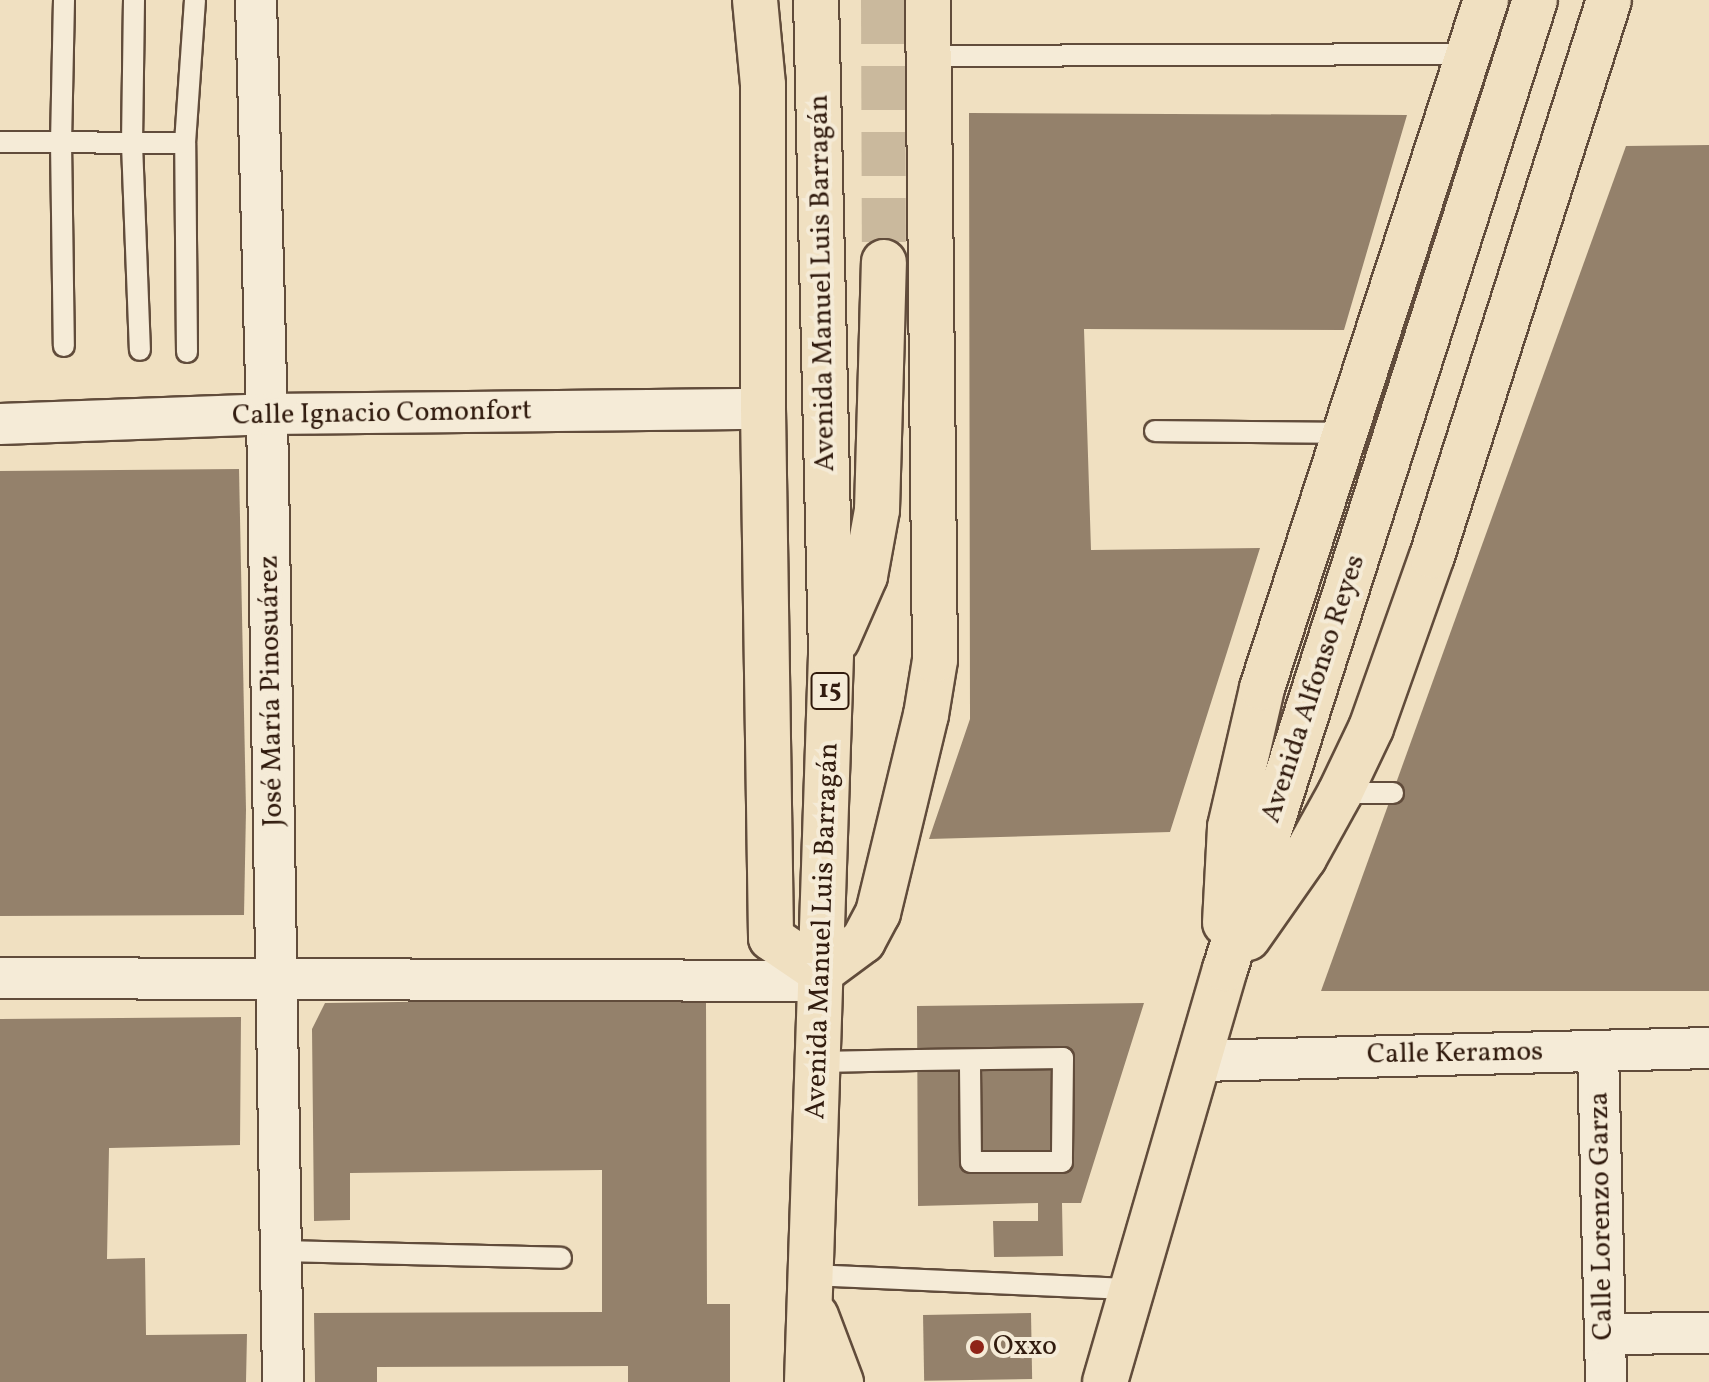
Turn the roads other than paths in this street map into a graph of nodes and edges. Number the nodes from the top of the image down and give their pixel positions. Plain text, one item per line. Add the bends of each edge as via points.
1 (64, 0) edge
2 (134, 0) edge
3 (195, 0) edge
4 (256, 0) edge
5 (755, 0) edge
6 (816, 0) edge
7 (928, 0) edge
8 (1486, 0) edge
9 (1535, 0) edge
10 (1609, 0) edge
11 (1469, 54) junction
12 (927, 56) junction
13 (0, 142) edge
14 (61, 142) junction
15 (185, 143) junction
16 (132, 144) junction
17 (884, 262) tunnel mouth
18 (64, 346) dead end
19 (140, 350) dead end
20 (187, 352) dead end
21 (763, 409) junction
22 (267, 414) junction
23 (0, 424) edge
24 (1155, 431) dead end
25 (1346, 433) junction
26 (831, 654) junction
27 (1340, 793) junction
28 (1393, 793) dead end
29 (1225, 969) junction
30 (277, 976) junction
31 (821, 977) junction
32 (0, 978) edge
33 (1709, 1048) edge
34 (1598, 1051) junction
35 (970, 1060) junction
36 (1200, 1061) junction
37 (820, 1062) junction
38 (282, 1251) junction
39 (561, 1258) dead end
40 (808, 1285) junction
41 (1135, 1289) junction
42 (1709, 1333) edge
43 (1605, 1334) junction
44 (283, 1382) edge
45 (807, 1382) edge
46 (841, 1382) edge
47 (1105, 1382) edge
48 (1606, 1382) edge

1 - 14 lane
2 - 16 lane
3 - 15 lane
4 - 22 street, José María Pinosuárez
5 - 21 highway via 763,85
6 - 26 highway, Avenida Manuel Luis Barragán / 15
7 - 12 highway
8 - 11 highway
9 - 29 highway, Avenida Alfonso Reyes
10 - 27 highway via 1432,556 1371,728
11 - 12 lane
11 - 25 highway
12 - 31 highway via 935,660 878,913 863,941
13 - 14 lane
14 - 16 lane
14 - 18 lane
15 - 16 lane
15 - 20 lane
16 - 19 lane
17 - 26 highway via 877,510 865,576
21 - 22 street, Calle Ignacio Comonfort
21 - 31 highway via 771,938
22 - 23 street, Calle Ignacio Comonfort
22 - 30 street, José María Pinosuárez
24 - 25 lane
25 - 29 highway via 1241,768 1224,884
26 - 31 highway, Avenida Manuel Luis Barragán / 15
27 - 28 lane
27 - 29 highway via 1287,884
29 - 36 highway, Avenida Alfonso Reyes
30 - 31 street
30 - 32 street
30 - 38 street, José María Pinosuárez
31 - 37 highway, Avenida Manuel Luis Barragán / 15
33 - 34 street, Calle Keramos
34 - 36 street, Calle Keramos
34 - 43 street, Calle Lorenzo Garza
35 - 35 lane via 971,1162 1062,1162 1063,1058
35 - 37 lane
36 - 41 highway, Avenida Alfonso Reyes
37 - 40 highway, Avenida Manuel Luis Barragán / 15
38 - 39 lane
38 - 44 street, José María Pinosuárez
40 - 41 lane
40 - 45 highway, Avenida Manuel Luis Barragán / 15
40 - 46 highway
41 - 47 highway, Avenida Alfonso Reyes
42 - 43 street
43 - 48 street, Calle Lorenzo Garza

